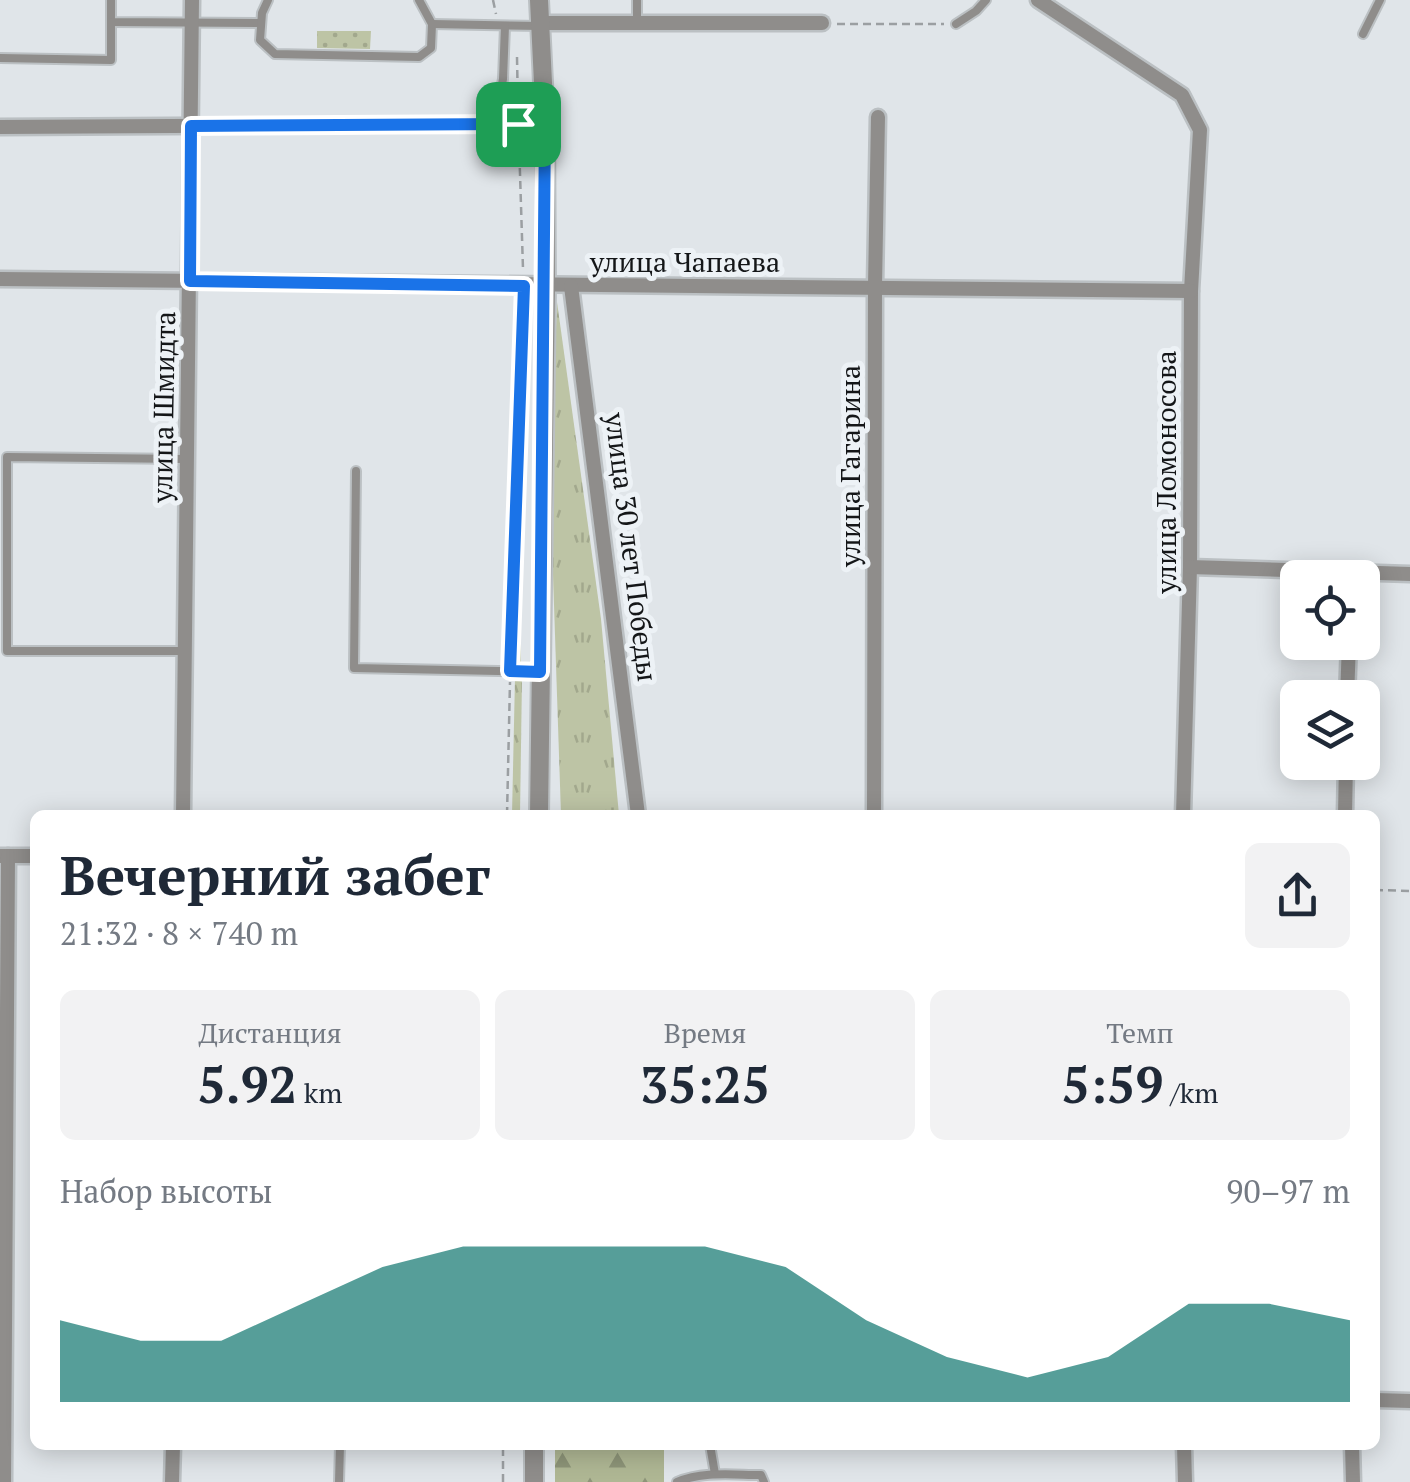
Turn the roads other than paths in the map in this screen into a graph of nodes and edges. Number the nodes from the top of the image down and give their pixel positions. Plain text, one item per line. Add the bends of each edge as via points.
1 (111, 0) edge
2 (192, 0) edge
3 (268, 0) edge
4 (419, 0) edge
5 (539, 0) edge
6 (638, 0) edge
7 (986, 0) edge
8 (1038, 0) edge
9 (1380, 0) edge
10 (111, 22) junction
11 (636, 22) junction
12 (192, 23) junction
13 (260, 23) junction
14 (822, 23) road end
15 (432, 24) junction
16 (956, 24) road end
17 (541, 25) junction
18 (504, 26) junction
19 (1363, 34) dead end
20 (0, 58) edge
21 (878, 117) dead end
22 (494, 124) junction
23 (545, 124) junction
24 (191, 126) junction
25 (0, 127) edge
26 (0, 279) edge
27 (190, 281) junction
28 (546, 286) junction
29 (571, 286) junction
30 (874, 286) junction
31 (1190, 291) junction
32 (186, 459) junction
33 (356, 471) dead end
34 (1190, 567) junction
35 (1280, 572) edge
36 (1380, 574) edge
37 (1410, 574) edge
38 (184, 652) junction
39 (540, 672) junction
40 (1345, 780) edge
41 (183, 810) edge
42 (539, 810) edge
43 (637, 810) edge
44 (874, 810) edge
45 (1182, 810) edge
46 (1344, 810) edge
47 (4, 856) edge
48 (30, 856) edge
49 (1380, 1400) edge
50 (1410, 1401) edge
51 (173, 1450) edge
52 (340, 1450) edge
53 (541, 1450) edge
54 (711, 1450) edge
55 (1184, 1450) edge
56 (1352, 1450) edge
57 (714, 1474) junction
58 (4, 1482) edge
59 (172, 1482) edge
60 (339, 1482) edge
61 (534, 1482) edge
62 (677, 1482) edge
63 (764, 1482) edge
64 (1186, 1482) edge
65 (1352, 1482) edge

1 - 10 lane
2 - 12 street, улица Шмидта
3 - 13 lane
4 - 15 lane
5 - 17 street
6 - 11 lane
7 - 16 lane
8 - 31 street, улица Ломоносова via 1182,96 1200,130
9 - 19 lane
10 - 12 lane
10 - 20 lane via 110,60
11 - 14 street
11 - 17 street
12 - 13 lane
12 - 24 street, улица Шмидта
13 - 15 lane via 260,40 280,55 419,57 431,48
15 - 18 lane
17 - 18 lane
17 - 23 street
18 - 22 lane
21 - 30 street, улица Гагарина
22 - 23 street
22 - 24 street
23 - 28 street
24 - 25 street
24 - 27 street, улица Шмидта
26 - 27 street, улица Чапаева
27 - 28 street, улица Чапаева
27 - 32 street, улица Шмидта
28 - 29 street, улица Чапаева
28 - 39 street
29 - 30 street, улица Чапаева
29 - 43 street, улица 30 лет Победы
30 - 31 street, улица Чапаева
30 - 44 street, улица Гагарина
31 - 34 street, улица Ломоносова
32 - 38 street, улица Шмидта
32 - 38 lane via 7,457 8,652
33 - 39 lane via 354,668
34 - 35 street
34 - 45 street, улица Ломоносова
36 - 37 street
38 - 41 street, улица Шмидта
39 - 42 street
40 - 46 street
47 - 48 street
47 - 58 street
49 - 50 street
51 - 59 street
52 - 60 lane
53 - 61 street
54 - 57 lane
55 - 64 street
56 - 65 street
57 - 62 lane
57 - 63 lane via 761,1476

